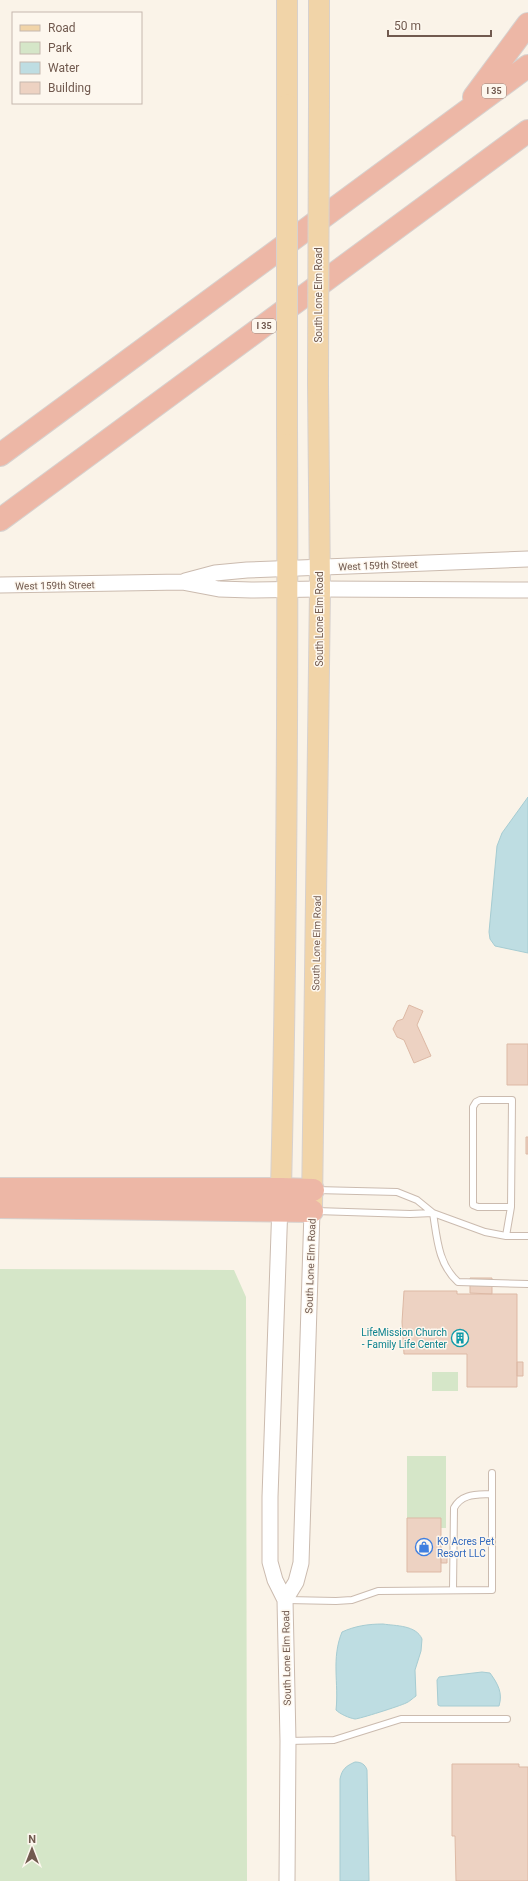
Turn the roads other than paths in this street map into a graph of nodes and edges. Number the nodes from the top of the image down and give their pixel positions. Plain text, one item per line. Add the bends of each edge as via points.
1 (288, 0) edge
2 (319, 0) edge
3 (528, 24) edge
4 (528, 66) edge
5 (460, 116) junction
6 (528, 131) edge
7 (0, 455) edge
8 (0, 520) edge
9 (528, 559) edge
10 (320, 567) junction
11 (288, 568) junction
12 (182, 582) junction
13 (0, 585) edge
14 (320, 589) junction
15 (288, 590) junction
16 (528, 590) edge
17 (0, 1189) edge
18 (280, 1199) junction
19 (313, 1201) junction
20 (0, 1207) edge
21 (511, 1207) junction
22 (432, 1213) junction
23 (506, 1236) junction
24 (528, 1236) edge
25 (528, 1284) edge
26 (492, 1473) dead end
27 (492, 1494) junction
28 (453, 1590) junction
29 (285, 1600) junction
30 (507, 1719) dead end
31 (288, 1741) junction
32 (287, 1881) edge

1 - 11 main road, bridge
2 - 10 main road, South Lone Elm Road, bridge
3 - 5 highway
4 - 5 highway, I 35
5 - 7 highway, I 35
6 - 8 highway, I 35
9 - 10 street, West 159th Street
10 - 11 street, West 159th Street
10 - 14 main road, South Lone Elm Road
11 - 12 street, West 159th Street via 215,573
11 - 15 main road
12 - 13 street, West 159th Street
12 - 15 street, West 159th Street via 219,589
14 - 15 street, West 159th Street
14 - 16 street, West 159th Street
14 - 19 main road, South Lone Elm Road
15 - 18 main road via 285,1029
17 - 18 highway
18 - 19 highway
18 - 20 highway
18 - 29 street via 270,1562
19 - 22 lane via 410,1214
19 - 22 lane via 397,1192 417,1200
19 - 29 street, South Lone Elm Road via 301,1563 296,1582
21 - 21 lane via 512,1100 480,1100 473,1107 473,1204 478,1207
21 - 23 lane
22 - 23 lane via 485,1232
22 - 25 lane via 442,1261 458,1282
23 - 24 lane
26 - 27 lane
27 - 28 lane via 470,1495 454,1508
27 - 28 lane via 492,1590
28 - 29 lane via 378,1591 352,1600 336,1601
29 - 31 street, South Lone Elm Road
30 - 31 lane via 401,1719 334,1740
31 - 32 street, South Lone Elm Road

